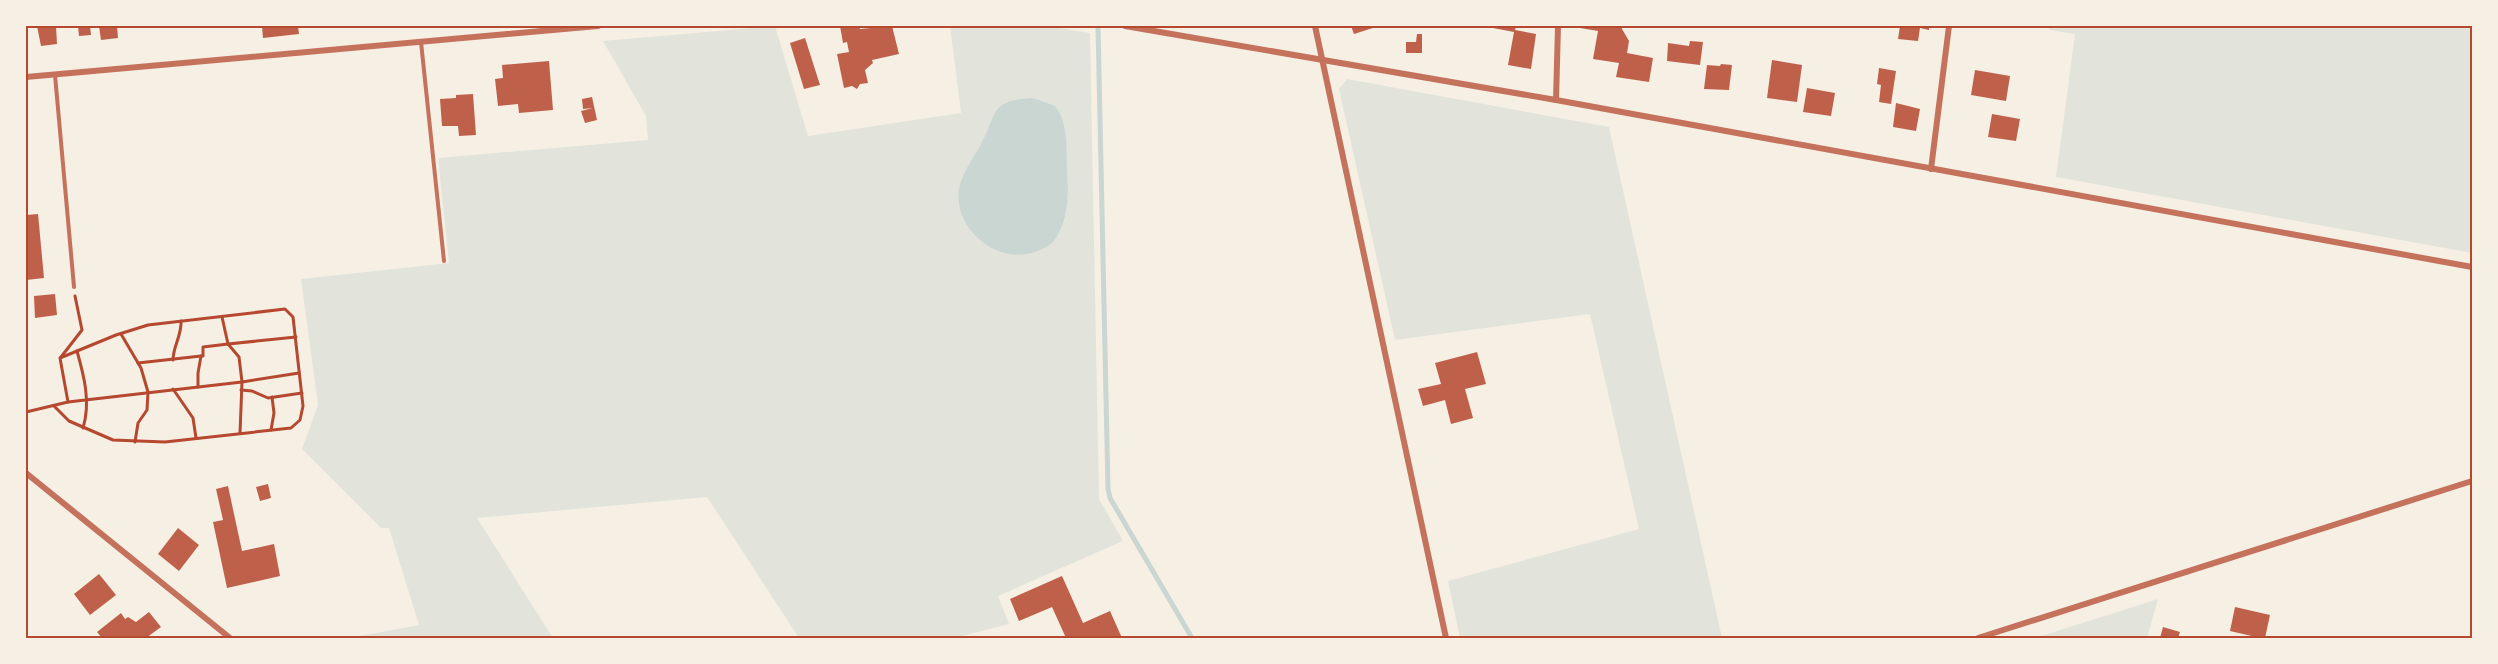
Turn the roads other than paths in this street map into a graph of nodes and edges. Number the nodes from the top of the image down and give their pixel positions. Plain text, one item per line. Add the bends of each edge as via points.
1 (598, 26) edge
2 (1125, 26) edge
3 (1315, 26) edge
4 (1558, 26) edge
5 (1949, 26) edge
6 (421, 42) junction
7 (1322, 61) junction
8 (55, 74) junction
9 (26, 77) edge
10 (1556, 100) junction
11 (1931, 169) junction
12 (444, 261) dead end
13 (2472, 267) edge
14 (74, 286) road end
15 (26, 473) edge
16 (2472, 481) edge
17 (230, 639) edge
18 (1446, 639) edge
19 (1978, 639) edge

1 - 6 street
2 - 7 street
3 - 7 street
4 - 10 street
5 - 11 street
6 - 8 street
6 - 12 lane
7 - 10 street
7 - 18 street
8 - 9 street
8 - 14 lane
10 - 11 street
11 - 13 street
15 - 17 street
16 - 19 street

